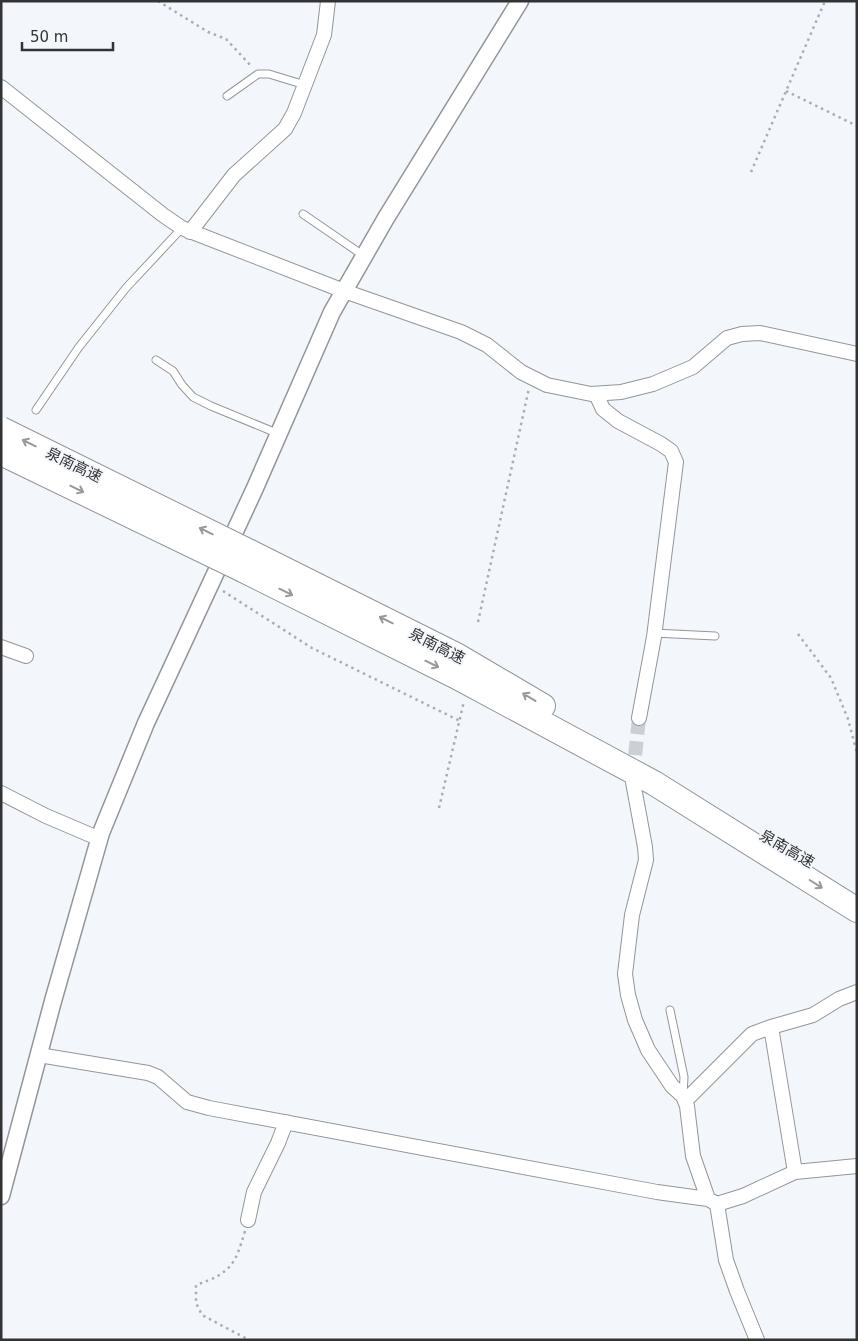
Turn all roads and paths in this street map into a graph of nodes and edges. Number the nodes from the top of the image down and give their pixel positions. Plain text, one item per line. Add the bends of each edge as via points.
1 (158, 1) edge
2 (520, 1) edge
3 (825, 1) edge
4 (332, 3) edge
5 (258, 74) junction
6 (305, 85) junction
7 (1, 86) edge
8 (786, 91) junction
9 (227, 96) dead end
10 (857, 126) edge
11 (751, 172) dead end
12 (303, 214) dead end
13 (186, 230) junction
14 (364, 256) junction
15 (344, 292) junction
16 (857, 354) edge
17 (156, 360) dead end
18 (531, 377) junction
19 (596, 394) junction
20 (36, 410) dead end
21 (1, 429) edge
22 (279, 434) junction
23 (1, 453) edge
24 (246, 561) junction
25 (211, 583) junction
26 (478, 622) dead end
27 (654, 633) junction
28 (798, 634) dead end
29 (715, 636) dead end
30 (1, 647) edge
31 (26, 656) dead end
32 (466, 692) dead end
33 (639, 718) tunnel mouth
34 (460, 721) junction
35 (857, 753) edge
36 (633, 782) tunnel mouth
37 (1, 793) edge
38 (440, 808) dead end
39 (100, 839) junction
40 (857, 892) edge
41 (857, 910) edge
42 (857, 992) edge
43 (670, 1010) dead end
44 (771, 1027) junction
45 (38, 1055) junction
46 (684, 1099) junction
47 (286, 1122) junction
48 (857, 1166) edge
49 (795, 1172) junction
50 (1, 1196) edge
51 (712, 1202) junction
52 (248, 1220) joint
53 (249, 1340) edge
54 (758, 1340) edge

1 - 5 path via 208,32 226,39
2 - 14 street
3 - 8 path
4 - 6 street
5 - 6 lane via 269,74
5 - 9 lane
6 - 13 street via 285,129 234,175
7 - 13 street
8 - 10 path
8 - 11 path
12 - 14 lane
13 - 15 street
13 - 20 lane via 126,288 79,347
14 - 15 street
15 - 18 street via 461,332 486,345
15 - 22 street via 332,312
16 - 19 street via 760,333 742,334 727,338 693,367 653,384
17 - 22 lane via 173,371 193,397
18 - 19 street via 547,385
18 - 26 path
19 - 27 street via 610,415 671,451 676,462
24 -> 21 highway, 泉南高速, bridge
22 - 25 street
23 -> 24 highway, 泉南高速, bridge
40 -> 24 highway, 泉南高速 via 458,656
24 -> 41 highway, 泉南高速 via 654,784
25 - 34 path via 312,648
25 - 39 street via 146,723
27 - 29 lane
27 - 33 street
28 - 35 path via 831,678 848,719
30 - 31 street
32 - 34 path
34 - 38 path
36 - 46 street via 646,860 632,915 625,974 628,995 648,1050
37 - 39 street
39 - 45 street
42 - 44 street via 813,1015
43 - 46 lane via 684,1077
44 - 46 street via 752,1034
44 - 49 street
45 - 47 street via 148,1074 158,1077 187,1102
45 - 50 street
46 - 51 street via 693,1156
47 - 51 street
47 - 52 street via 254,1192
48 - 49 street
49 - 51 street via 744,1196
51 - 54 street via 726,1260
52 - 53 path via 238,1257 227,1270 196,1285 196,1303 202,1315

